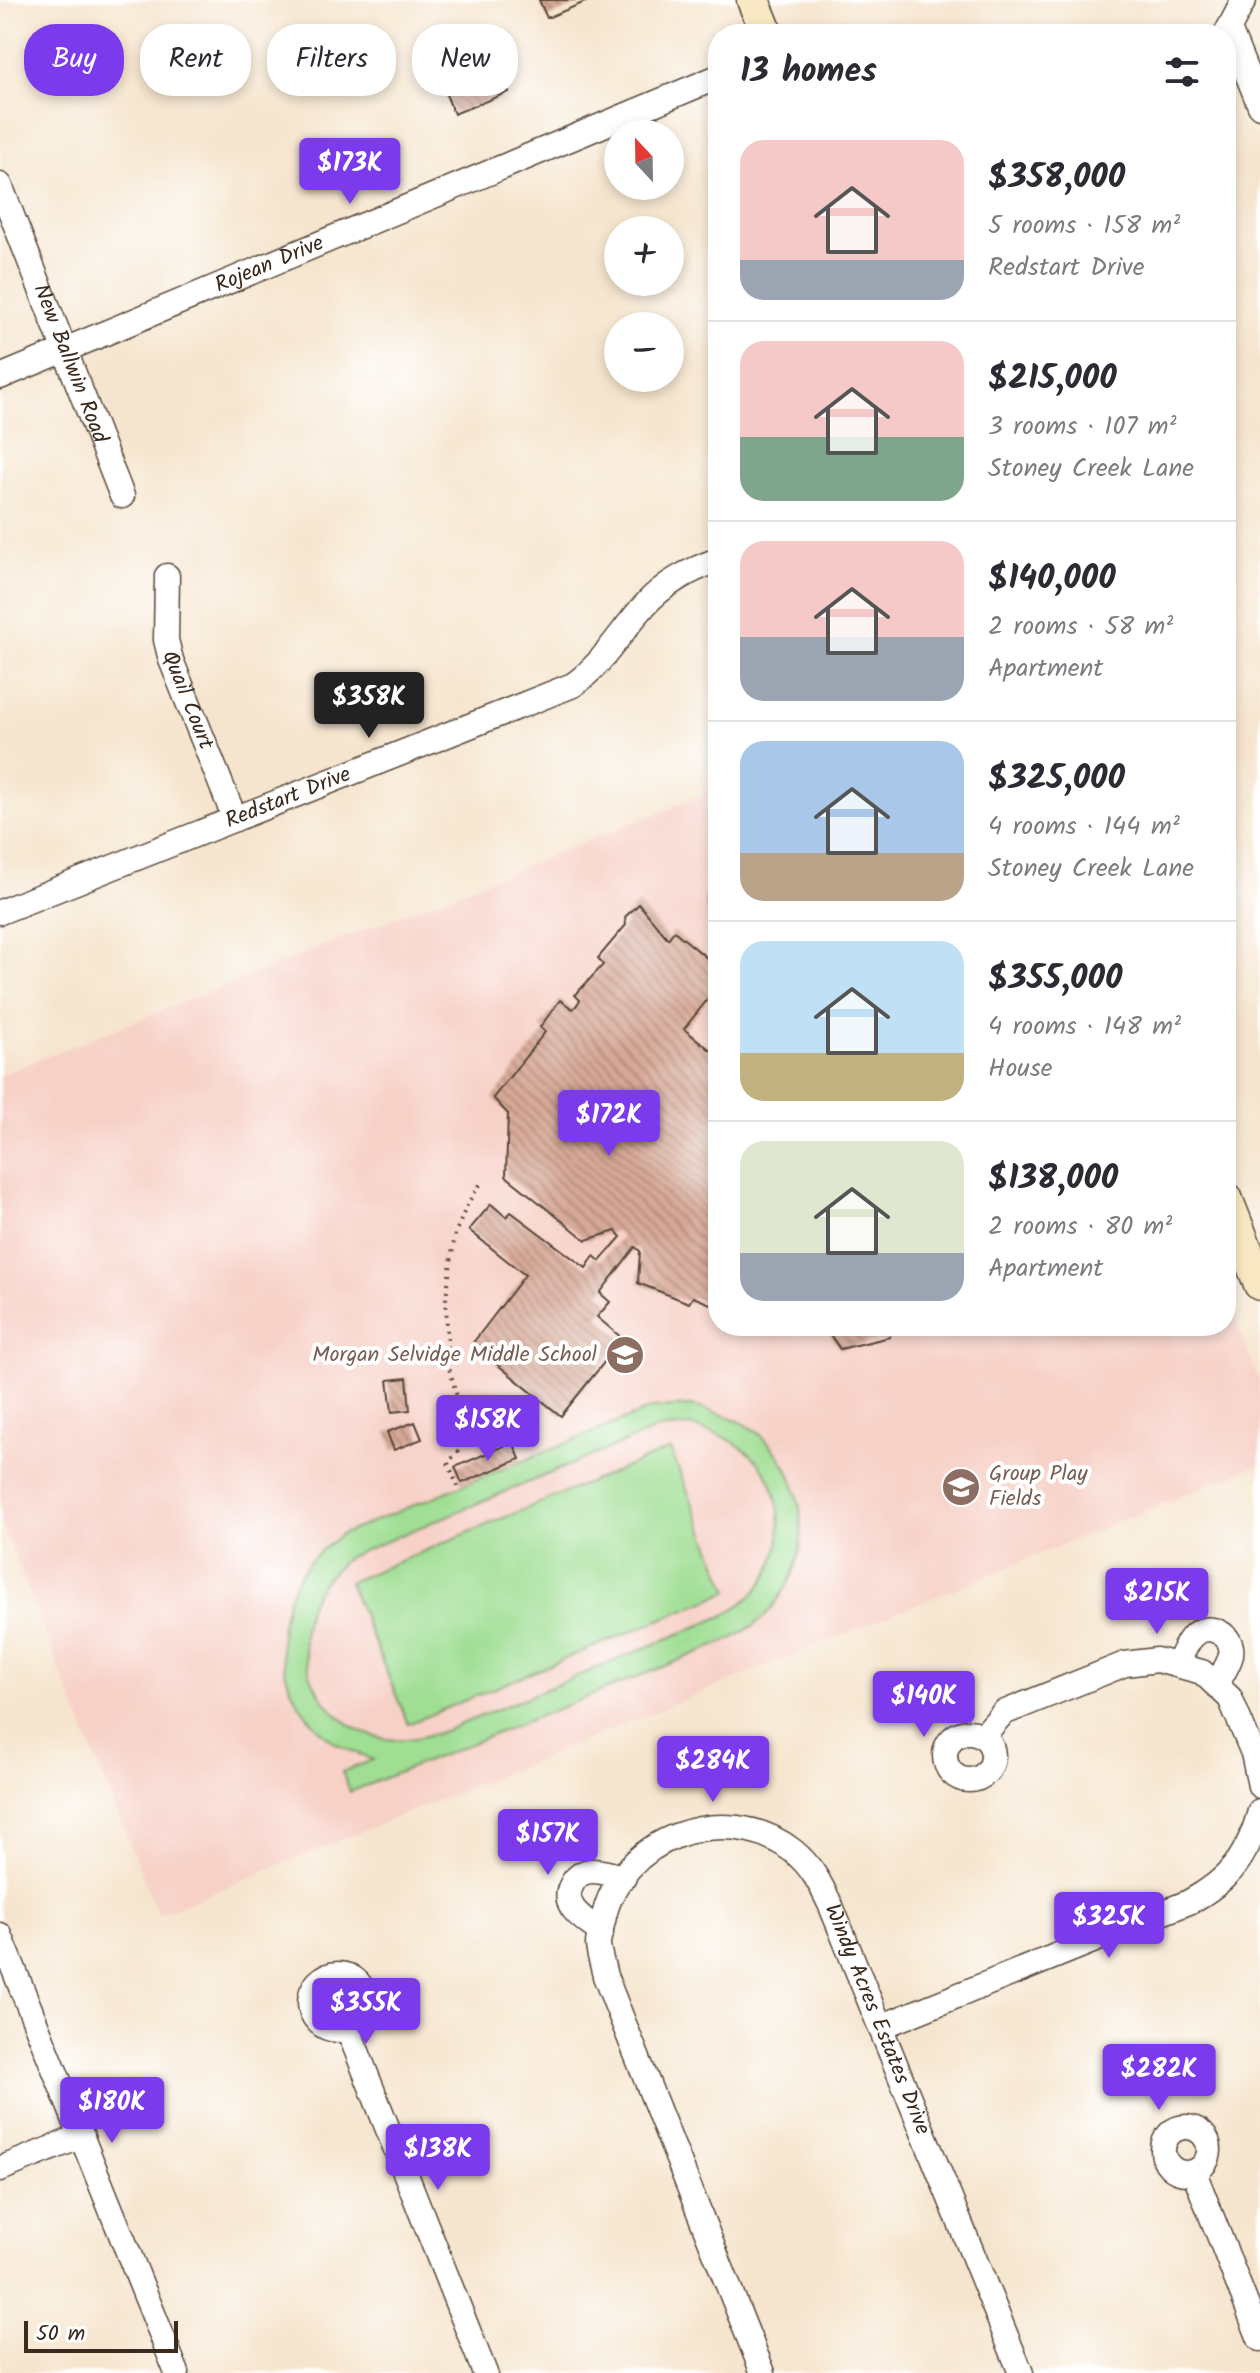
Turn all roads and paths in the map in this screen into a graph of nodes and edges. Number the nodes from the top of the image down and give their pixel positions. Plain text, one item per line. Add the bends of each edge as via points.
1 (753, 0) edge
2 (1244, 0) edge
3 (763, 24) edge
4 (1231, 24) edge
5 (1236, 52) edge
6 (708, 81) edge
7 (1260, 106) edge
8 (0, 185) edge
9 (65, 351) junction
10 (0, 377) edge
11 (122, 496) dead end
12 (708, 565) edge
13 (167, 576) dead end
14 (235, 819) junction
15 (0, 912) edge
16 (483, 1180) dead end
17 (1236, 1223) edge
18 (1260, 1284) edge
19 (458, 1487) dead end
20 (1177, 1664) junction
21 (1217, 1684) junction
22 (983, 1736) dead end
23 (1260, 1786) edge
24 (1260, 1811) edge
25 (624, 1877) junction
26 (601, 1932) junction
27 (0, 1935) edge
28 (880, 2027) junction
29 (348, 2029) dead end
30 (82, 2136) junction
31 (0, 2169) edge
32 (1194, 2172) dead end
33 (1260, 2339) edge
34 (177, 2373) edge
35 (485, 2373) edge
36 (763, 2373) edge
37 (1021, 2373) edge

1 - 3 main road
2 - 4 street
5 - 7 street
6 - 9 street, Rojean Drive
8 - 9 street, New Ballwin Road
9 - 10 street, Rojean Drive
9 - 11 street, New Ballwin Road
12 - 14 street, Redstart Drive via 670,582 645,604 588,675 573,685
13 - 14 street, Quail Court via 166,640 171,660
14 - 15 street, Redstart Drive
16 - 19 path via 455,1234 446,1297 448,1364 469,1439 448,1463
17 - 18 main road
20 - 21 street via 1202,1672
20 - 21 street via 1194,1635 1207,1629 1221,1633 1231,1651
20 - 22 street via 1125,1664 1003,1713
21 - 23 street via 1244,1728
24 - 28 street via 1240,1860 1211,1890
25 - 26 street, Windy Acres Estates Drive via 612,1891
25 - 26 street via 588,1872 570,1888 573,1911
25 - 28 street, Windy Acres Estates Drive via 643,1854 669,1838 700,1829 731,1827 783,1845 816,1874
26 - 36 street, Windy Acres Estates Drive via 598,1945 605,1976
27 - 30 street
28 - 37 street, Windy Acres Estates Drive
29 - 35 street
30 - 31 street
30 - 34 street
32 - 33 street

